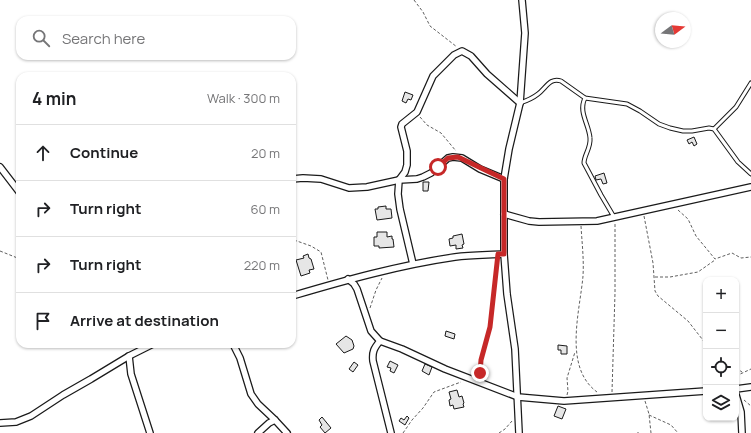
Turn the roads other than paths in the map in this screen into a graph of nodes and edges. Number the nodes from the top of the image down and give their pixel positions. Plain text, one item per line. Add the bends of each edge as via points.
1 (522, 0) edge
2 (751, 83) edge
3 (585, 98) junction
4 (520, 103) junction
5 (714, 129) junction
6 (0, 167) edge
7 (751, 174) edge
8 (296, 179) edge
9 (504, 179) junction
10 (399, 180) junction
11 (751, 187) edge
12 (16, 188) edge
13 (504, 214) junction
14 (615, 218) junction
15 (501, 254) junction
16 (413, 264) junction
17 (348, 279) junction
18 (296, 295) edge
19 (380, 341) junction
20 (145, 348) edge
21 (236, 348) edge
22 (129, 356) junction
23 (751, 387) edge
24 (739, 389) edge
25 (703, 391) edge
26 (518, 397) junction
27 (739, 405) edge
28 (275, 420) junction
29 (0, 423) edge
30 (150, 433) edge
31 (258, 433) edge
32 (287, 433) edge
33 (391, 433) edge
34 (519, 433) edge
35 (742, 433) edge

1 - 4 street via 525,33
2 - 5 lane via 736,107
3 - 4 lane via 557,79 538,94
3 - 5 lane via 627,104 670,128 683,131
3 - 14 lane via 582,103 583,114 590,146 584,163
4 - 9 street
4 - 10 street via 471,56 462,51 454,55 433,76 417,112 402,124 407,165
5 - 7 lane via 738,162
6 - 12 street
8 - 10 street via 321,179 357,188
9 - 10 street via 462,158 452,157 423,178
9 - 13 street
10 - 16 street via 398,202
11 - 14 street
13 - 14 street via 529,221 581,222
13 - 15 street
15 - 16 street via 456,257
15 - 26 street via 514,337
16 - 17 street
17 - 18 street
17 - 19 street via 357,289 371,331
19 - 26 street
19 - 33 street via 372,353 373,362
20 - 22 street
21 - 28 street via 251,394
22 - 29 street via 31,416 16,422
22 - 30 street via 131,374
23 - 24 street
25 - 26 street via 564,401
26 - 34 street
27 - 35 street
28 - 31 street
28 - 32 street

